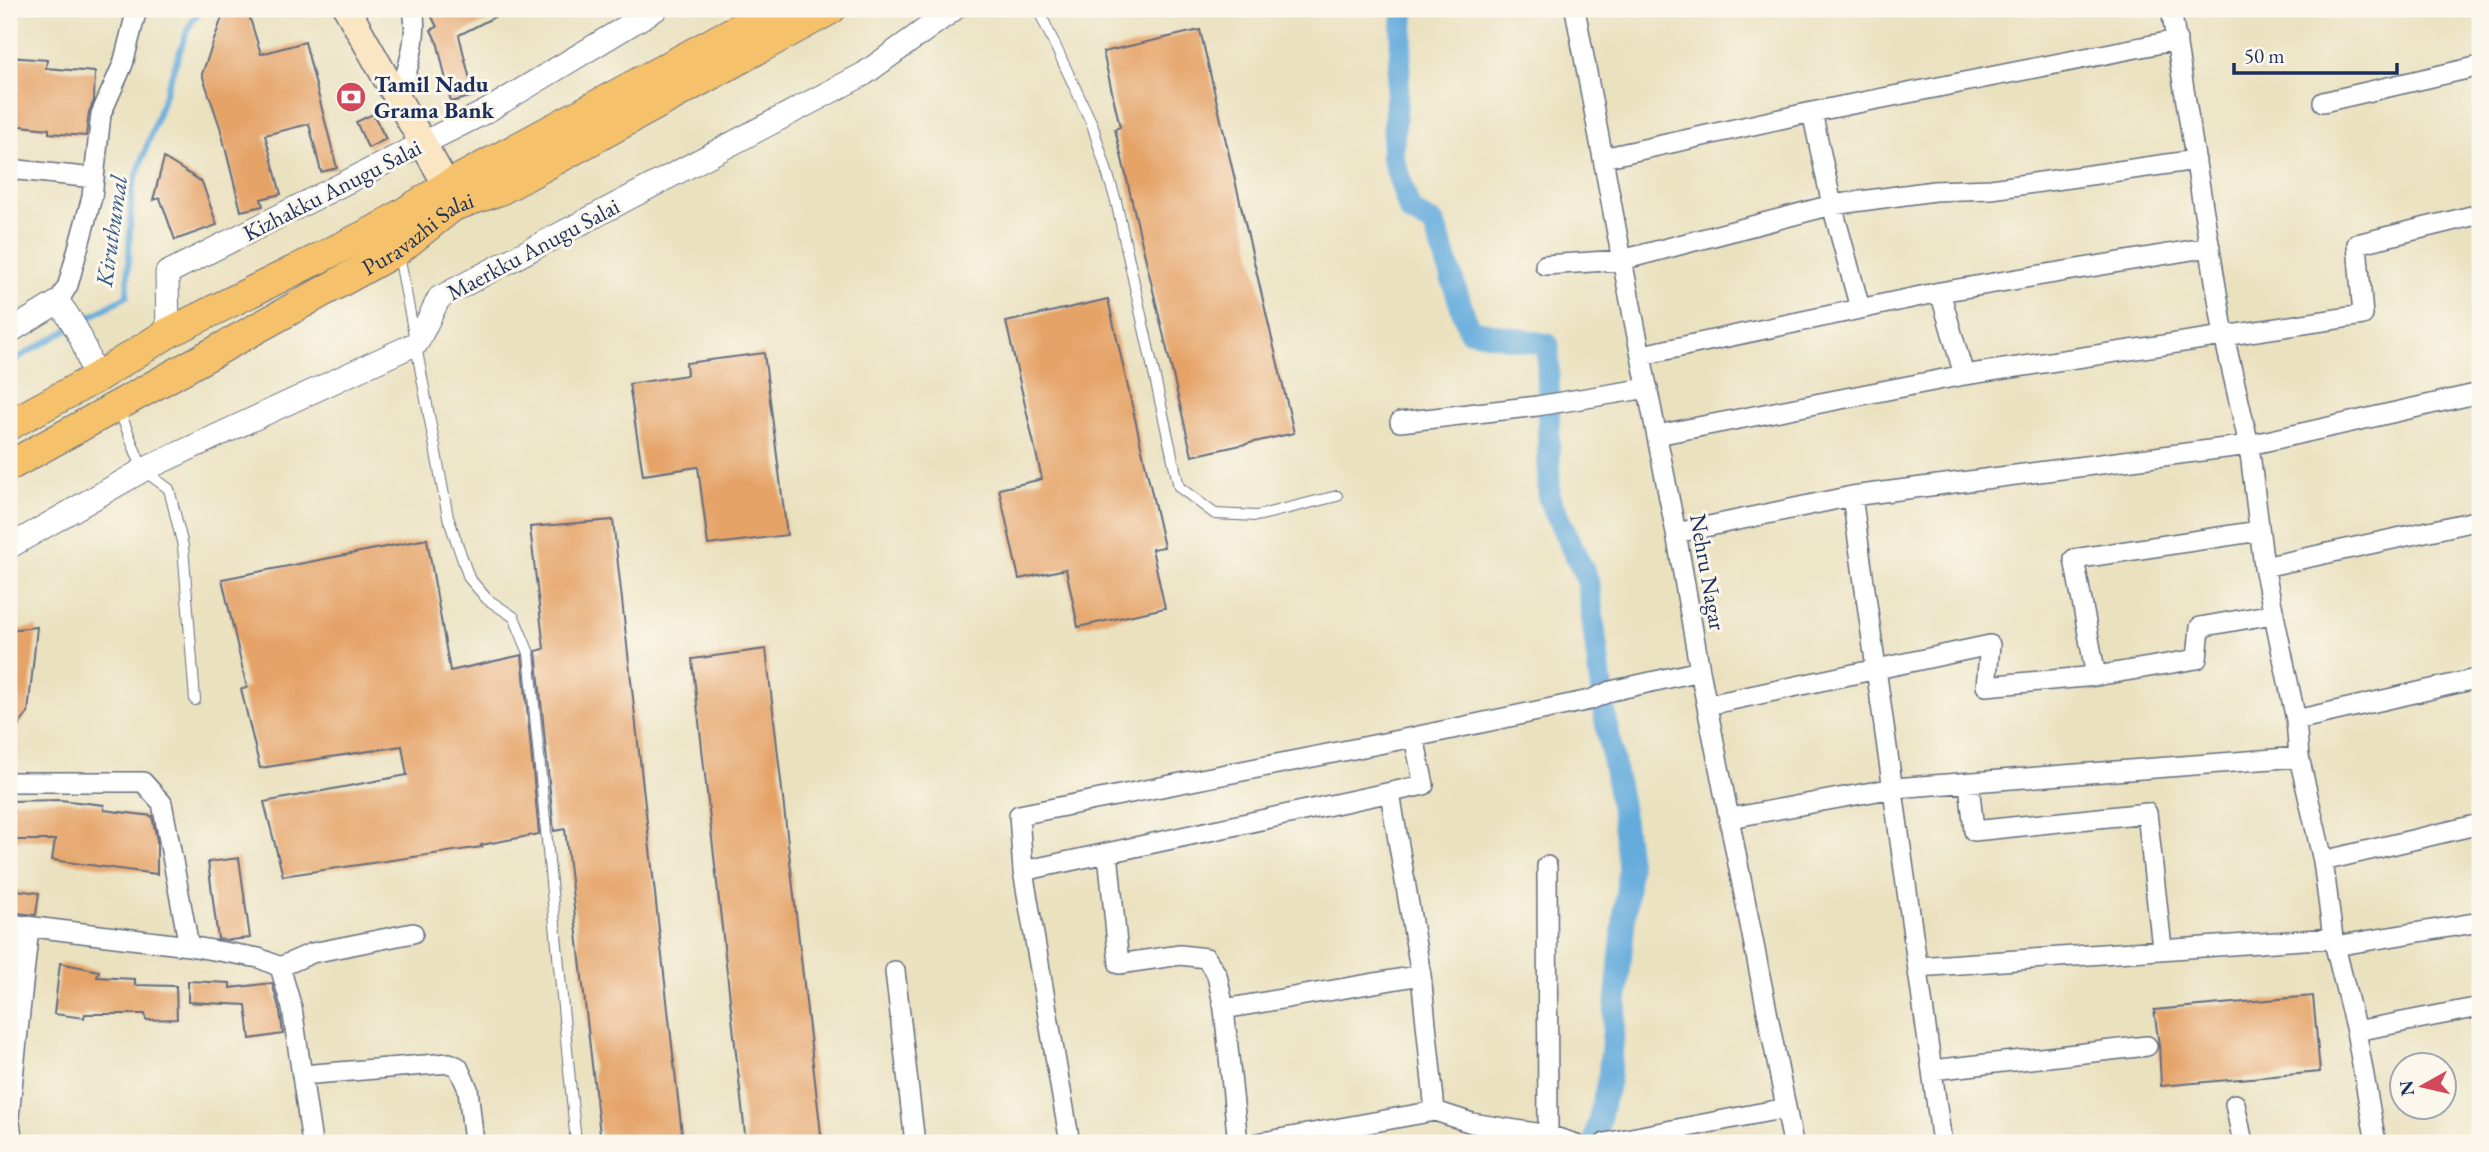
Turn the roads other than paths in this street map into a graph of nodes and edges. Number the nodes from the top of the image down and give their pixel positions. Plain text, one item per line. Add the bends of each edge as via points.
1 (136, 9) edge
2 (347, 9) edge
3 (414, 9) edge
4 (656, 9) edge
5 (831, 9) edge
6 (954, 9) edge
7 (1038, 9) edge
8 (1575, 9) edge
9 (2171, 9) edge
10 (763, 12) edge
11 (2177, 40) junction
12 (2480, 66) edge
13 (398, 99) junction
14 (2323, 102) dead end
15 (1812, 112) junction
16 (423, 144) junction
17 (1603, 158) junction
18 (2196, 160) junction
19 (9, 169) edge
20 (94, 178) junction
21 (450, 196) junction
22 (1832, 205) junction
23 (2480, 214) edge
24 (2210, 247) junction
25 (398, 250) junction
26 (1622, 260) junction
27 (1545, 265) dead end
28 (1940, 292) junction
29 (1860, 308) junction
30 (65, 311) junction
31 (9, 332) edge
32 (169, 333) junction
33 (2224, 336) junction
34 (416, 343) junction
35 (1642, 355) junction
36 (1964, 375) junction
37 (94, 379) junction
38 (1648, 388) junction
39 (2480, 393) edge
40 (118, 406) junction
41 (1400, 422) dead end
42 (9, 425) edge
43 (1657, 435) junction
44 (2249, 445) junction
45 (9, 466) edge
46 (143, 470) junction
47 (1337, 496) dead end
48 (1852, 496) junction
49 (2480, 520) edge
50 (2259, 531) junction
51 (1676, 533) junction
52 (9, 547) edge
53 (2264, 567) junction
54 (2273, 614) junction
55 (1876, 668) junction
56 (1700, 671) junction
57 (2096, 676) junction
58 (2480, 678) edge
59 (195, 700) dead end
60 (1708, 705) junction
61 (2296, 720) junction
62 (1414, 737) junction
63 (2299, 757) junction
64 (9, 782) edge
65 (1969, 783) junction
66 (1894, 788) junction
67 (1390, 793) junction
68 (1730, 818) junction
69 (2480, 824) edge
70 (1108, 853) junction
71 (2323, 860) junction
72 (1548, 866) dead end
73 (1023, 871) junction
74 (2480, 922) edge
75 (9, 924) edge
76 (29, 927) junction
77 (413, 933) dead end
78 (2334, 942) junction
79 (190, 946) junction
80 (2162, 948) junction
81 (280, 967) junction
82 (1918, 967) junction
83 (895, 971) dead end
84 (1421, 975) junction
85 (2480, 1007) edge
86 (1224, 1009) junction
87 (2356, 1031) junction
88 (2147, 1045) dead end
89 (1932, 1070) junction
90 (302, 1075) junction
91 (2235, 1104) dead end
92 (1786, 1108) junction
93 (1435, 1111) junction
94 (1548, 1135) junction
95 (13, 1143) edge
96 (312, 1143) edge
97 (474, 1143) edge
98 (576, 1143) edge
99 (915, 1143) edge
100 (1070, 1143) edge
101 (1238, 1143) edge
102 (1258, 1143) edge
103 (1573, 1143) edge
104 (1605, 1143) edge
105 (1793, 1143) edge
106 (1942, 1143) edge
107 (2243, 1143) edge
108 (2376, 1143) edge

1 - 20 street via 123,64 101,114
2 - 13 main road
3 - 13 street via 407,73
4 - 16 street, Kizhakku Anugu Salai
5 - 21 main road, Puravazhi Salai via 500,190
6 - 34 street, Maerkku Anugu Salai via 864,74 439,298
7 - 47 lane via 1092,124 1116,201 1179,487 1215,514 1257,516
8 - 17 street, Nehru Nagar
9 - 11 street
10 - 21 main road, Puravazhi Salai
11 - 15 street
11 - 18 street
12 - 14 street
13 - 16 main road
15 - 17 street
15 - 22 street
16 - 21 main road
16 - 32 street, Kizhakku Anugu Salai via 167,273
17 - 26 street, Nehru Nagar
18 - 22 street via 1991,189 1934,191
18 - 24 street
19 - 20 street
20 - 30 street
21 - 25 main road, Puravazhi Salai
21 - 32 main road, Puravazhi Salai
22 - 26 street
22 - 29 street
23 - 33 street via 2357,243 2363,315
24 - 28 street
24 - 33 street
25 - 34 lane
25 - 40 main road, Puravazhi Salai
26 - 27 street
26 - 35 street, Nehru Nagar
28 - 29 street
28 - 36 street
29 - 35 street
30 - 31 street
30 - 37 street via 86,345
32 - 37 main road, Puravazhi Salai
33 - 36 street
33 - 44 street
34 - 46 street
34 - 98 lane via 448,517 468,578 487,599 514,617 529,653
35 - 38 street, Nehru Nagar
36 - 43 street
37 - 42 main road, Puravazhi Salai
38 - 41 street
38 - 43 street, Nehru Nagar
39 - 44 street
40 - 45 main road, Puravazhi Salai
40 - 46 lane
43 - 51 street, Nehru Nagar
44 - 48 street
44 - 50 street
46 - 52 street
46 - 59 lane via 169,489 183,546
48 - 51 street
48 - 55 street
49 - 53 street
50 - 53 street
50 - 57 street via 2074,559
51 - 56 street, Nehru Nagar
53 - 54 street
54 - 57 street via 2200,627 2197,659
54 - 61 street
55 - 57 street via 1990,645 1986,686
55 - 60 street
55 - 66 street
56 - 60 street, Nehru Nagar
56 - 62 street via 1590,700
58 - 61 street
60 - 68 street, Nehru Nagar
61 - 63 street
62 - 67 street via 1424,785
62 - 73 street via 1018,815
63 - 65 street
63 - 71 street
64 - 79 street via 143,782 162,803
65 - 66 street
65 - 80 street via 1974,831 2147,813
66 - 68 street
66 - 82 street
67 - 70 street
67 - 84 street
68 - 92 street, Nehru Nagar
69 - 71 street
70 - 73 street
70 - 86 street via 1119,964 1180,954 1206,958 1217,975
71 - 78 street
72 - 94 street
73 - 100 street
74 - 78 street
75 - 76 street
76 - 79 street
76 - 95 street via 9,1116
77 - 81 street via 312,953
78 - 80 street
78 - 87 street
79 - 81 street via 259,958
80 - 82 street
81 - 90 street via 292,1008
82 - 89 street
83 - 99 street
84 - 86 street
84 - 93 street
85 - 87 street
86 - 101 street
87 - 108 street
88 - 89 street
89 - 106 street
90 - 96 street
90 - 97 street via 449,1063 458,1068 468,1089
91 - 107 street
92 - 104 street
92 - 105 street, Nehru Nagar
93 - 94 street via 1472,1123
93 - 102 street
94 - 103 street

